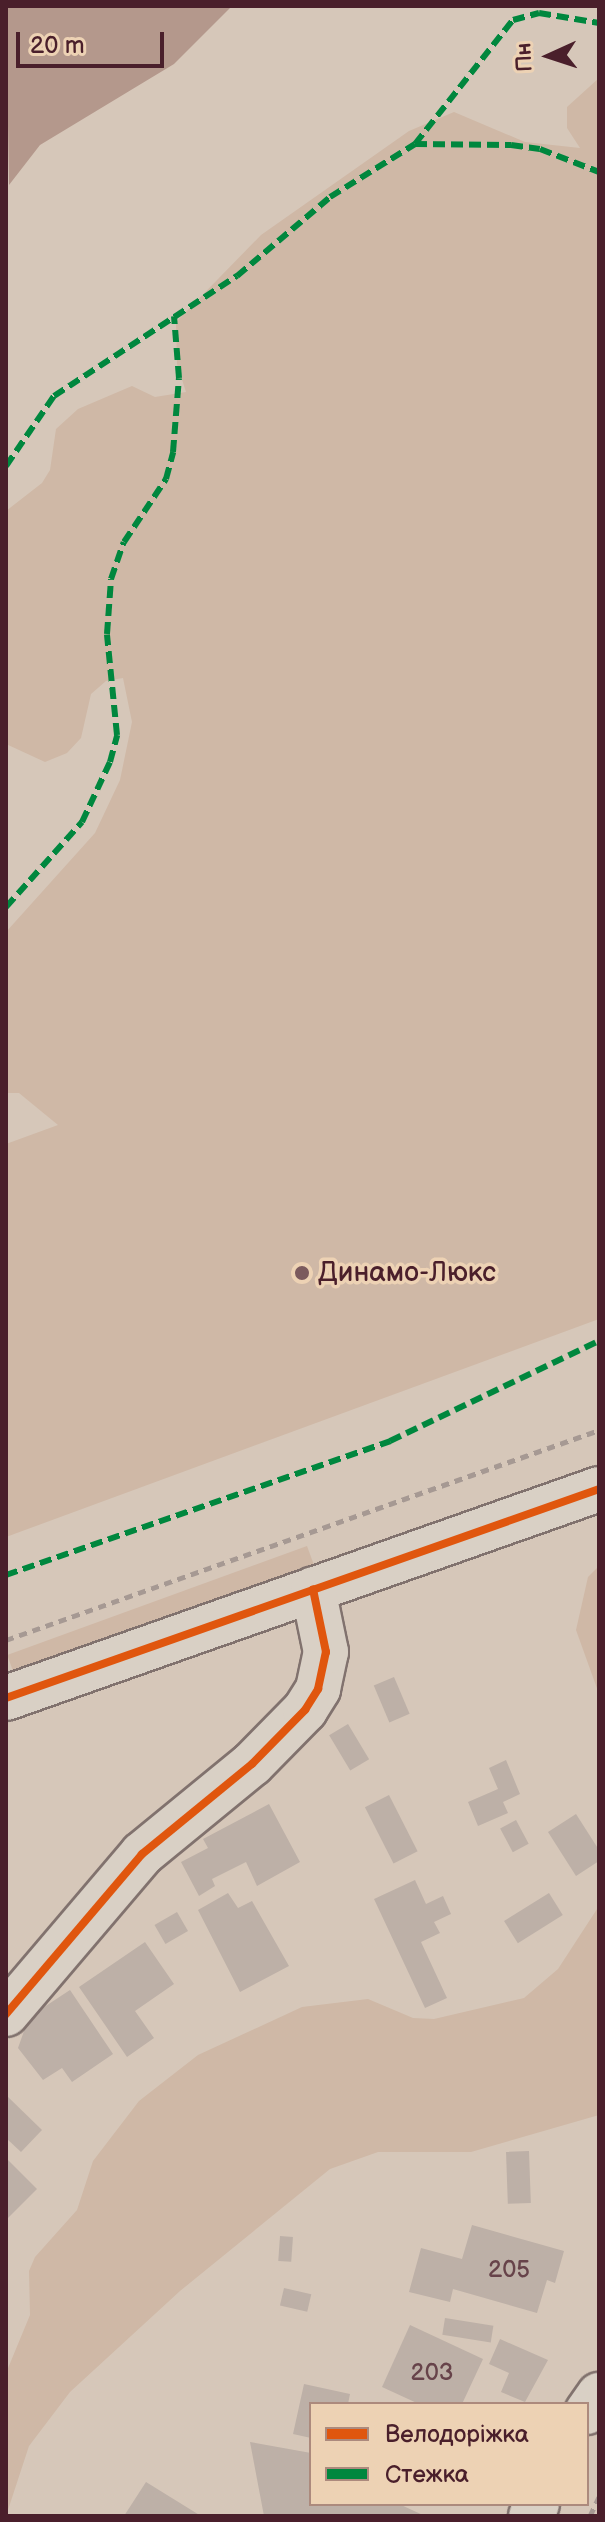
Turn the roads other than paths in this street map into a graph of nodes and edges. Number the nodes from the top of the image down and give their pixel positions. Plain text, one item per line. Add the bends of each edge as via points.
1 (599, 1489) edge
2 (313, 1589) junction
3 (6, 1698) edge
4 (6, 2014) edge

1 - 2 street
2 - 3 street
2 - 4 street via 326,1652 318,1689 305,1710 252,1764 142,1854

